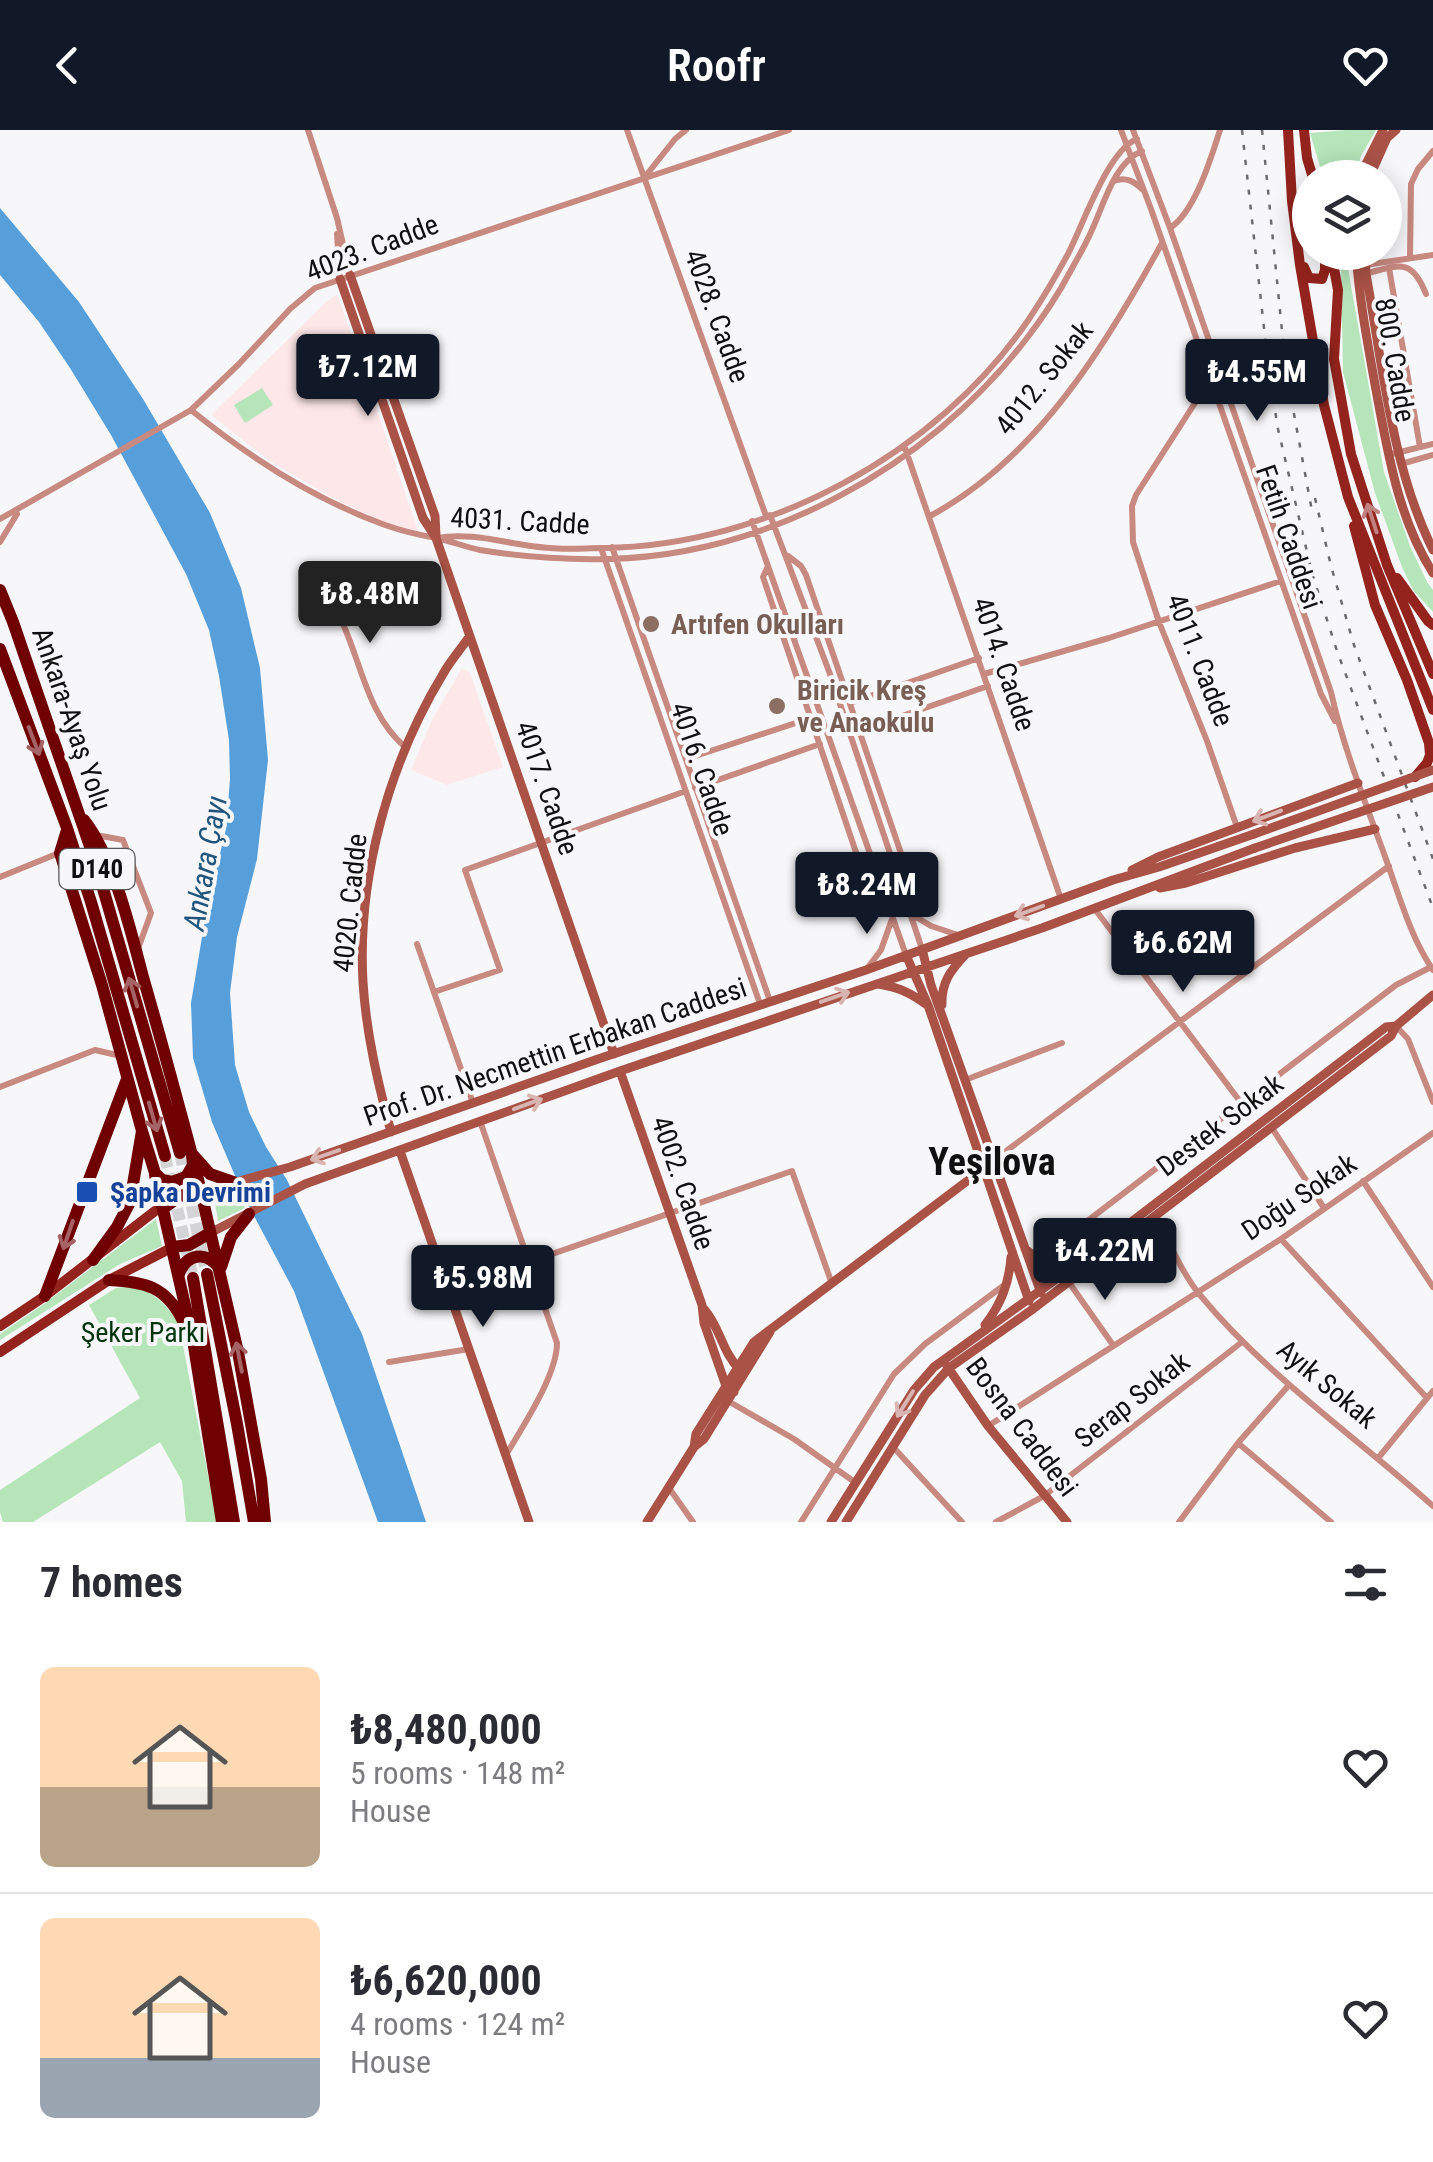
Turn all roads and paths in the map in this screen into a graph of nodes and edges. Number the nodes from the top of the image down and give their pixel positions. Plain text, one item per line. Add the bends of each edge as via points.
1 (308, 130) edge
2 (626, 130) edge
3 (686, 130) edge
4 (789, 130) edge
5 (1121, 130) edge
6 (1220, 130) edge
7 (1288, 130) edge
8 (1304, 130) edge
9 (1383, 130) edge
10 (1396, 130) edge
11 (1135, 134) edge
12 (1126, 143) junction
13 (1142, 151) junction
14 (1433, 151) edge
15 (1130, 156) junction
16 (1307, 160) edge
17 (1367, 160) edge
18 (1378, 160) edge
19 (1292, 175) edge
20 (644, 179) junction
21 (1113, 182) junction
22 (1144, 191) junction
23 (1170, 228) junction
24 (1163, 242) junction
25 (1433, 255) edge
26 (1410, 258) junction
27 (1402, 260) edge
28 (1402, 265) edge
29 (1302, 270) edge
30 (1306, 270) edge
31 (1325, 270) edge
32 (1333, 270) edge
33 (1362, 270) edge
34 (1389, 270) edge
35 (345, 277) junction
36 (1426, 294) dead end
37 (1210, 380) junction
38 (190, 410) junction
39 (904, 444) junction
40 (1433, 444) edge
41 (1420, 447) junction
42 (908, 454) junction
43 (1433, 455) edge
44 (1396, 457) junction
45 (1348, 497) junction
46 (25, 506) junction
47 (768, 516) junction
48 (930, 516) junction
49 (0, 519) edge
50 (752, 521) junction
51 (774, 525) junction
52 (756, 531) junction
53 (436, 538) junction
54 (0, 542) edge
55 (601, 548) junction
56 (612, 548) junction
57 (1433, 550) edge
58 (785, 554) junction
59 (606, 559) junction
60 (616, 559) junction
61 (768, 565) junction
62 (1387, 565) junction
63 (1433, 573) edge
64 (305, 574) dead end
65 (1281, 582) junction
66 (0, 590) edge
67 (1159, 622) junction
68 (1433, 625) edge
69 (470, 636) junction
70 (0, 649) edge
71 (979, 658) junction
72 (984, 674) junction
73 (1433, 674) edge
74 (988, 686) junction
75 (850, 702) junction
76 (1433, 710) edge
77 (811, 718) junction
78 (1340, 730) junction
79 (859, 731) junction
80 (820, 744) junction
81 (406, 748) junction
82 (1431, 748) edge
83 (686, 758) junction
84 (1433, 770) edge
85 (1414, 776) junction
86 (1358, 783) junction
87 (695, 788) junction
88 (686, 791) junction
89 (1433, 791) edge
90 (1420, 792) joint
91 (76, 810) junction
92 (67, 828) junction
93 (1237, 828) junction
94 (1375, 828) junction
95 (96, 835) junction
96 (542, 842) junction
97 (60, 853) junction
98 (1389, 866) junction
99 (0, 877) edge
100 (1113, 880) junction
101 (901, 890) junction
102 (1138, 892) junction
103 (885, 897) junction
104 (1061, 899) junction
105 (907, 908) junction
106 (1094, 908) junction
107 (892, 918) junction
108 (960, 935) junction
109 (417, 944) dead end
110 (922, 949) junction
111 (136, 952) junction
112 (968, 953) junction
113 (906, 955) junction
114 (926, 966) junction
115 (1432, 968) edge
116 (866, 970) junction
117 (913, 971) junction
118 (875, 984) junction
119 (434, 992) junction
120 (1433, 995) edge
121 (765, 1003) junction
122 (928, 1005) junction
123 (942, 1013) junction
124 (1180, 1021) junction
125 (1396, 1026) junction
126 (1062, 1043) dead end
127 (614, 1054) junction
128 (121, 1056) junction
129 (620, 1072) junction
130 (127, 1078) junction
131 (965, 1080) junction
132 (0, 1087) edge
133 (1433, 1102) edge
134 (472, 1103) junction
135 (1242, 1104) junction
136 (480, 1121) junction
137 (1272, 1128) junction
138 (142, 1131) junction
139 (392, 1132) junction
140 (1433, 1133) edge
141 (400, 1151) junction
142 (186, 1154) junction
143 (165, 1156) tunnel mouth
144 (993, 1160) junction
145 (983, 1170) junction
146 (155, 1173) junction
147 (1363, 1181) junction
148 (236, 1182) junction
149 (200, 1192) junction
150 (164, 1208) junction
151 (1324, 1208) junction
152 (670, 1212) junction
153 (249, 1214) junction
154 (1154, 1215) junction
155 (210, 1233) junction
156 (1281, 1238) junction
157 (173, 1247) junction
158 (1011, 1249) junction
159 (1024, 1249) junction
160 (1038, 1258) junction
161 (93, 1260) junction
162 (529, 1262) junction
163 (1077, 1262) junction
164 (200, 1274) junction
165 (108, 1280) junction
166 (1008, 1282) junction
167 (1068, 1282) junction
168 (832, 1284) junction
169 (1433, 1286) edge
170 (448, 1290) junction
171 (1197, 1292) junction
172 (45, 1296) junction
173 (1042, 1296) junction
174 (1031, 1304) junction
175 (704, 1309) junction
176 (0, 1326) edge
177 (979, 1334) junction
178 (193, 1340) junction
179 (1242, 1342) junction
180 (1113, 1346) junction
181 (468, 1349) junction
182 (0, 1352) edge
183 (389, 1362) dead end
184 (946, 1363) junction
185 (742, 1371) junction
186 (1289, 1385) junction
187 (1433, 1391) edge
188 (729, 1393) junction
189 (1427, 1398) junction
190 (988, 1426) junction
191 (1238, 1443) junction
192 (894, 1448) junction
193 (506, 1456) junction
194 (1379, 1458) junction
195 (835, 1468) junction
196 (856, 1483) junction
197 (670, 1488) junction
198 (1044, 1496) junction
199 (1433, 1506) edge
200 (1183, 1521) edge
201 (222, 1522) edge
202 (234, 1522) edge
203 (254, 1522) edge
204 (265, 1522) edge
205 (528, 1522) edge
206 (647, 1522) edge
207 (693, 1522) edge
208 (801, 1522) edge
209 (831, 1522) edge
210 (846, 1522) edge
211 (962, 1522) edge
212 (996, 1522) edge
213 (1067, 1522) edge
214 (1332, 1522) edge

1 - 35 street, 4017. Cadde via 336,218
2 - 20 street, 4028. Cadde
3 - 20 street
4 - 20 street, 4023. Cadde
5 - 12 street, Fetih Caddesi
6 - 23 street via 1192,201
7 - 19 main road
8 - 16 main road
9 - 17 street
10 - 18 street
11 - 12 street
11 - 13 street, Fetih Caddesi
12 - 15 street, Fetih Caddesi
12 - 39 street, 4031. Cadde via 1026,323 949,410
13 - 15 street
13 - 23 street, Fetih Caddesi
14 - 26 street via 1411,184
15 - 21 street, 4031. Cadde
15 - 22 street, Fetih Caddesi
20 - 35 street, 4023. Cadde
20 - 47 street, 4028. Cadde
21 - 22 street via 1131,181
21 - 42 street, 4031. Cadde via 1068,276 1025,342 967,406
22 - 24 street, Fetih Caddesi
23 - 78 street, Fetih Caddesi
24 - 37 street, Fetih Caddesi
24 - 48 street, 4012. Sokak via 1124,313 1062,401 1004,462
25 - 26 street
26 - 27 street
28 - 36 street via 1419,277
29 - 45 main road via 1324,405
30 - 31 main road via 1308,278 1322,279
62 -> 32 main road via 1351,454 1334,358
33 - 44 street, 800. Cadde
34 - 41 street
35 - 38 street, 4023. Cadde via 304,296
35 - 53 street, 4017. Cadde via 435,516
37 - 65 street, Fetih Caddesi
37 - 67 street, 4011. Cadde via 1132,506 1133,542
38 - 46 street, 4023. Cadde
38 - 53 street via 318,494 383,524
39 - 42 street, 4014. Cadde
39 - 47 street, 4031. Cadde via 844,482
40 - 41 street
41 - 44 street
42 - 48 street, 4014. Cadde
42 - 51 street, 4031. Cadde
43 - 44 street
44 - 57 street, 800. Cadde
44 - 63 street, 800. Cadde via 1393,483
45 - 76 main road
45 - 82 main road via 1375,605
46 - 49 street, 4023. Cadde
46 - 54 street, 4023. Cadde
47 - 50 street, 4031. Cadde
47 - 51 street, 4028. Cadde
48 - 71 street, 4014. Cadde
50 - 52 street
50 - 56 street, 4031. Cadde via 682,540
51 - 52 street, 4031. Cadde
51 - 58 street, 4028. Cadde
52 - 60 street, 4031. Cadde
52 - 61 street
53 - 55 street, 4031. Cadde via 456,534 546,548
53 - 59 street, 4031. Cadde via 495,552
53 - 69 street, 4017. Cadde
55 - 56 street, 4031. Cadde
55 - 59 street, 4016. Cadde
56 - 60 street, 4016. Cadde
58 - 75 street via 806,574
58 - 101 street
59 - 60 street, 4031. Cadde
59 - 88 street, 4016. Cadde
60 - 83 street, 4016. Cadde
61 - 77 street via 763,578
61 - 103 street
62 - 68 main road
62 - 73 main road
64 - 81 street via 342,623 379,718
65 - 67 street
65 - 78 street, Fetih Caddesi
66 - 91 highway, Ankara-Ayaş Yolu / D140
67 - 72 street
67 - 93 street, 4011. Cadde
69 - 81 street, 4020. Cadde via 443,673
69 - 96 street, 4017. Cadde
70 -> 92 highway, Ankara-Ayaş Yolu / D140
71 - 72 street, 4014. Cadde
71 - 75 street
72 - 74 street, 4014. Cadde
74 - 79 street
74 - 104 street, 4014. Cadde
75 - 79 street
77 - 80 street
77 - 83 street
78 - 86 street, Fetih Caddesi
79 - 101 street via 905,865
80 - 87 street
80 - 103 street via 866,879
81 - 139 street, 4020. Cadde via 375,846 363,936 366,1015
82 - 85 main road via 1428,763
83 - 87 street, 4016. Cadde
84 - 85 street, Prof. Dr. Necmettin Erbakan Caddesi, bridge
85 - 100 street, Prof. Dr. Necmettin Erbakan Caddesi, bridge
86 -> 93 street
86 - 94 street, Fetih Caddesi
87 - 121 street, 4016. Cadde
88 - 96 street
88 - 121 street, 4016. Cadde
89 - 90 main road, bridge
90 - 102 street, Prof. Dr. Necmettin Erbakan Caddesi, bridge
91 - 95 highway
142 -> 91 highway, Ankara-Ayaş Yolu / D140
92 - 97 highway
92 -> 143 highway, Ankara-Ayaş Yolu / D140
93 - 100 street
94 - 98 street, Fetih Caddesi
94 - 102 street
95 - 111 highway
95 - 111 street via 123,840 151,913
96 - 119 street via 465,870 500,970
96 - 127 street, 4017. Cadde
97 - 99 street
97 - 128 highway
98 - 115 street, Fetih Caddesi
98 - 124 street
100 - 104 street, Prof. Dr. Necmettin Erbakan Caddesi
101 - 105 street
102 - 106 street, Prof. Dr. Necmettin Erbakan Caddesi
103 - 107 street
104 -> 108 street, Prof. Dr. Necmettin Erbakan Caddesi
105 - 108 street via 920,921
105 - 110 street
106 - 112 street, Prof. Dr. Necmettin Erbakan Caddesi
106 - 124 street
107 - 113 street
107 - 116 street
108 - 110 street, Prof. Dr. Necmettin Erbakan Caddesi
109 - 119 street
110 - 113 street, Prof. Dr. Necmettin Erbakan Caddesi
110 - 114 street
111 - 142 highway
112 - 114 street, Prof. Dr. Necmettin Erbakan Caddesi
112 - 123 street via 944,982
113 - 116 street, Prof. Dr. Necmettin Erbakan Caddesi
113 - 117 street
114 - 117 street, Prof. Dr. Necmettin Erbakan Caddesi
114 - 123 street
115 - 135 street via 1396,985
116 - 121 street, Prof. Dr. Necmettin Erbakan Caddesi
117 - 118 street, Prof. Dr. Necmettin Erbakan Caddesi
117 - 122 street
118 - 122 street via 895,986
129 -> 118 street, Prof. Dr. Necmettin Erbakan Caddesi
119 - 134 street
120 - 125 street, Destek Sokak
121 - 127 street, Prof. Dr. Necmettin Erbakan Caddesi
122 - 145 street
123 - 131 street
124 - 135 street
124 - 144 street
125 - 133 street via 1408,1038
125 - 137 street, Destek Sokak via 1392,1036
125 - 163 street, Destek Sokak via 1386,1027
126 - 131 street
127 - 134 street, Prof. Dr. Necmettin Erbakan Caddesi
128 - 130 highway
128 - 132 street via 95,1050
136 -> 129 street, Prof. Dr. Necmettin Erbakan Caddesi
129 - 152 street, 4002. Cadde
130 - 138 highway
130 -> 172 highway
131 - 144 street
134 - 139 street, Prof. Dr. Necmettin Erbakan Caddesi
135 - 160 street
136 - 141 street, Prof. Dr. Necmettin Erbakan Caddesi
136 - 162 street
137 - 151 street
137 - 154 street, Destek Sokak
138 - 146 highway
138 - 161 highway via 130,1202
139 -> 148 street, Prof. Dr. Necmettin Erbakan Caddesi
140 - 147 street, Doğu Sokak
141 - 153 street, Prof. Dr. Necmettin Erbakan Caddesi via 304,1184
141 - 170 street
142 - 146 highway via 192,1170 182,1180 167,1182
142 - 148 highway via 210,1174
142 - 149 highway
144 - 159 street
145 - 158 street
145 - 168 street
146 - 150 highway
147 - 151 street, Doğu Sokak
147 - 169 street
148 - 149 street, Prof. Dr. Necmettin Erbakan Caddesi
149 - 150 highway
149 - 155 highway
150 - 157 highway
150 - 161 main road
151 - 156 street, Doğu Sokak
152 - 162 street
152 - 168 street via 792,1171
152 - 175 street, 4002. Cadde
153 - 155 street, Prof. Dr. Necmettin Erbakan Caddesi
153 - 164 highway
154 - 167 street, Destek Sokak
154 - 171 street, Ayık Sokak
155 - 157 highway
155 - 164 highway
156 - 171 street, Doğu Sokak
156 - 189 street
157 - 164 highway
157 - 165 main road
158 - 166 street
158 - 174 street
159 - 160 street
159 - 173 street
160 - 163 street
161 - 172 main road
162 - 170 street
162 - 193 street via 557,1351
163 - 173 street, Destek Sokak
164 - 178 highway
164 - 202 highway
164 - 203 highway via 238,1424
204 -> 164 highway via 238,1352
165 - 178 highway via 137,1282 167,1296
165 - 182 main road
166 - 177 street
166 - 195 street via 902,1364
167 - 173 street, Destek Sokak
167 - 180 street
168 - 185 street via 754,1342
170 - 181 street
171 - 179 street, Ayık Sokak
171 - 180 street, Doğu Sokak
172 - 176 main road
173 - 174 street, Destek Sokak
174 - 177 street, Destek Sokak
174 - 184 street, Destek Sokak
175 - 185 street, 4002. Cadde
175 - 188 street, 4002. Cadde
177 - 184 street, Destek Sokak
178 - 201 highway
179 - 186 street, Ayık Sokak
179 - 198 street, Serap Sokak
180 - 190 street, Doğu Sokak
181 - 183 street
181 - 193 street
184 - 190 street, Bosna Caddesi
184 - 192 street, Destek Sokak
184 -> 196 street, Destek Sokak via 914,1390
185 - 188 street
186 - 191 street
186 - 194 street, Ayık Sokak
187 - 189 street
188 - 195 street
188 - 197 street
189 - 194 street
190 - 198 street, Bosna Caddesi
191 - 200 street
191 - 214 street
192 - 210 street, Destek Sokak
192 - 211 street
193 - 205 street
194 - 199 street, Ayık Sokak
195 - 196 street
195 - 208 street
196 - 209 street, Destek Sokak
197 - 206 street
197 - 207 street
198 - 212 street, Serap Sokak
198 - 213 street, Bosna Caddesi

